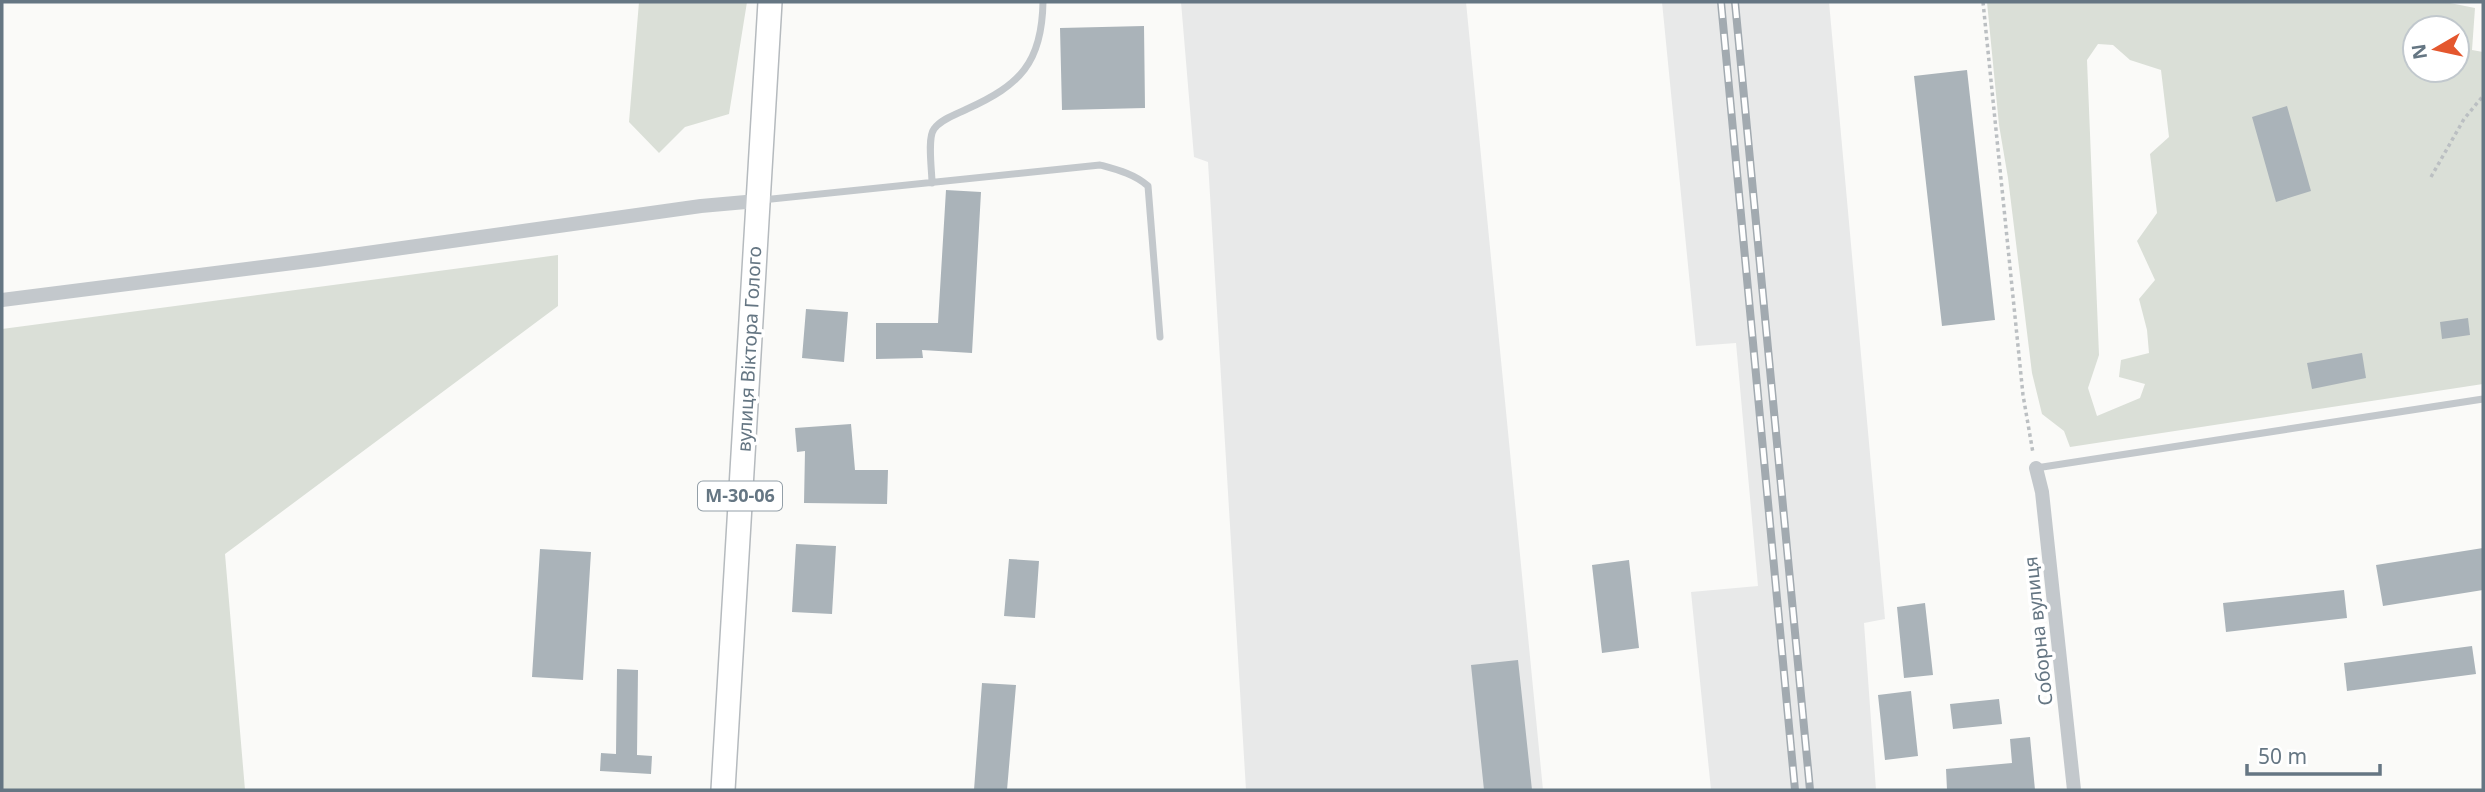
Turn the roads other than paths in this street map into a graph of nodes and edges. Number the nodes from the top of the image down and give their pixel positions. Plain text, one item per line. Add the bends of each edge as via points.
1 (770, 2) edge
2 (1044, 2) edge
3 (932, 183) junction
4 (757, 201) junction
5 (2, 300) edge
6 (1160, 337) dead end
7 (2483, 399) edge
8 (2036, 468) joint
9 (723, 790) edge
10 (2074, 790) edge

1 - 4 main road, М-30-06
2 - 3 lane via 1038,43 1015,82 934,128
3 - 4 lane
3 - 6 lane via 1100,165 1137,177 1148,186
4 - 5 street
4 - 9 main road, вулиця Віктора Голого / М-30-06
7 - 8 lane
8 - 10 street, Соборна вулиця

